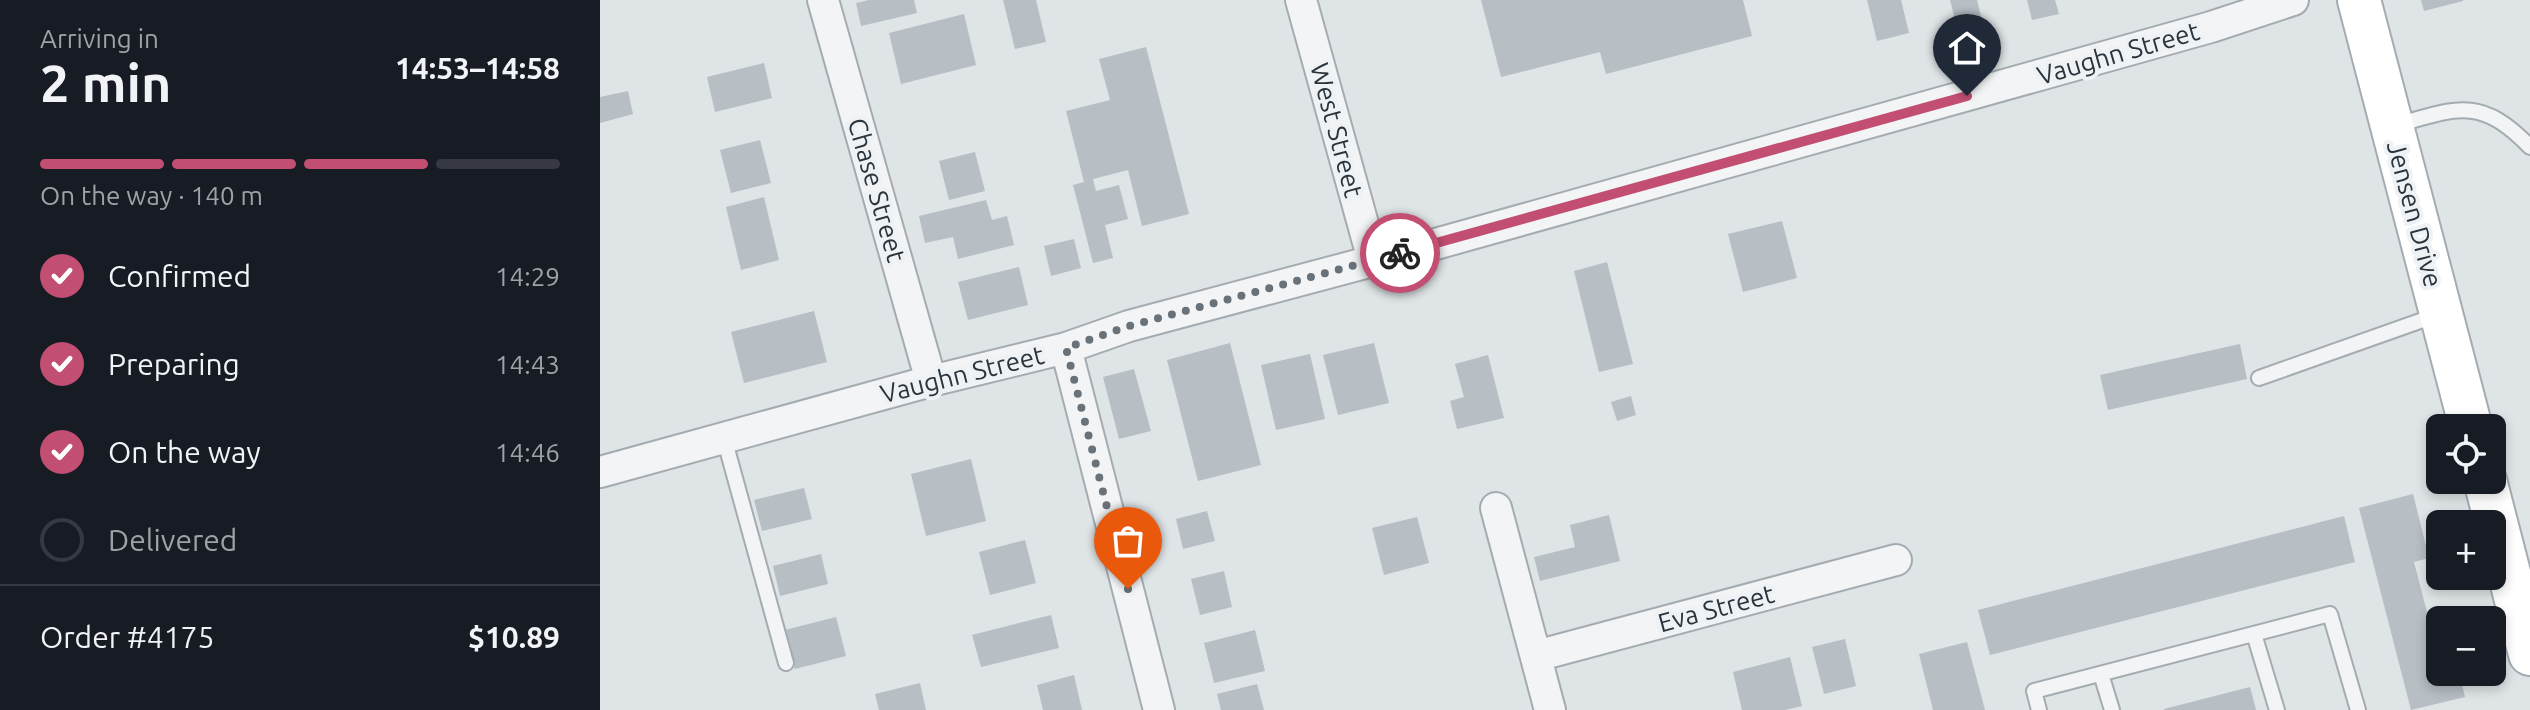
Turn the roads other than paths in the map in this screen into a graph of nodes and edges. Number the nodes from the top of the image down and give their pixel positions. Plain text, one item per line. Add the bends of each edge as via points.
1 (823, 0) edge
2 (1301, 0) edge
3 (2293, 0) edge
4 (2359, 0) edge
5 (2392, 127) junction
6 (2530, 147) edge
7 (1373, 260) junction
8 (2441, 313) junction
9 (1066, 348) junction
10 (2259, 378) dead end
11 (931, 381) junction
12 (2467, 414) edge
13 (724, 438) junction
14 (600, 472) edge
15 (2489, 494) edge
16 (1496, 508) dead end
17 (1896, 560) dead end
18 (2254, 634) junction
19 (2530, 654) edge
20 (1536, 656) junction
21 (786, 663) dead end
22 (2101, 674) junction
23 (1159, 710) edge
24 (1550, 710) edge
25 (2039, 710) edge
26 (2112, 710) edge
27 (2277, 710) edge
28 (2358, 710) edge

1 - 11 street, Chase Street
2 - 7 street, West Street
3 - 7 street, Vaughn Street via 2196,32
4 - 5 main road, Jensen Drive
5 - 6 lane via 2448,110 2478,110 2511,127
5 - 8 main road, Jensen Drive
7 - 9 street, Vaughn Street
8 - 10 lane
8 - 12 main road, Jensen Drive
9 - 11 street, Vaughn Street
9 - 23 street
11 - 13 street, Vaughn Street
13 - 14 street, Vaughn Street
13 - 21 lane
15 - 19 main road
16 - 20 street
17 - 20 street, Eva Street
18 - 22 lane
18 - 27 lane
18 - 28 lane via 2330,614
20 - 24 street
22 - 25 lane via 2034,691
22 - 26 lane

